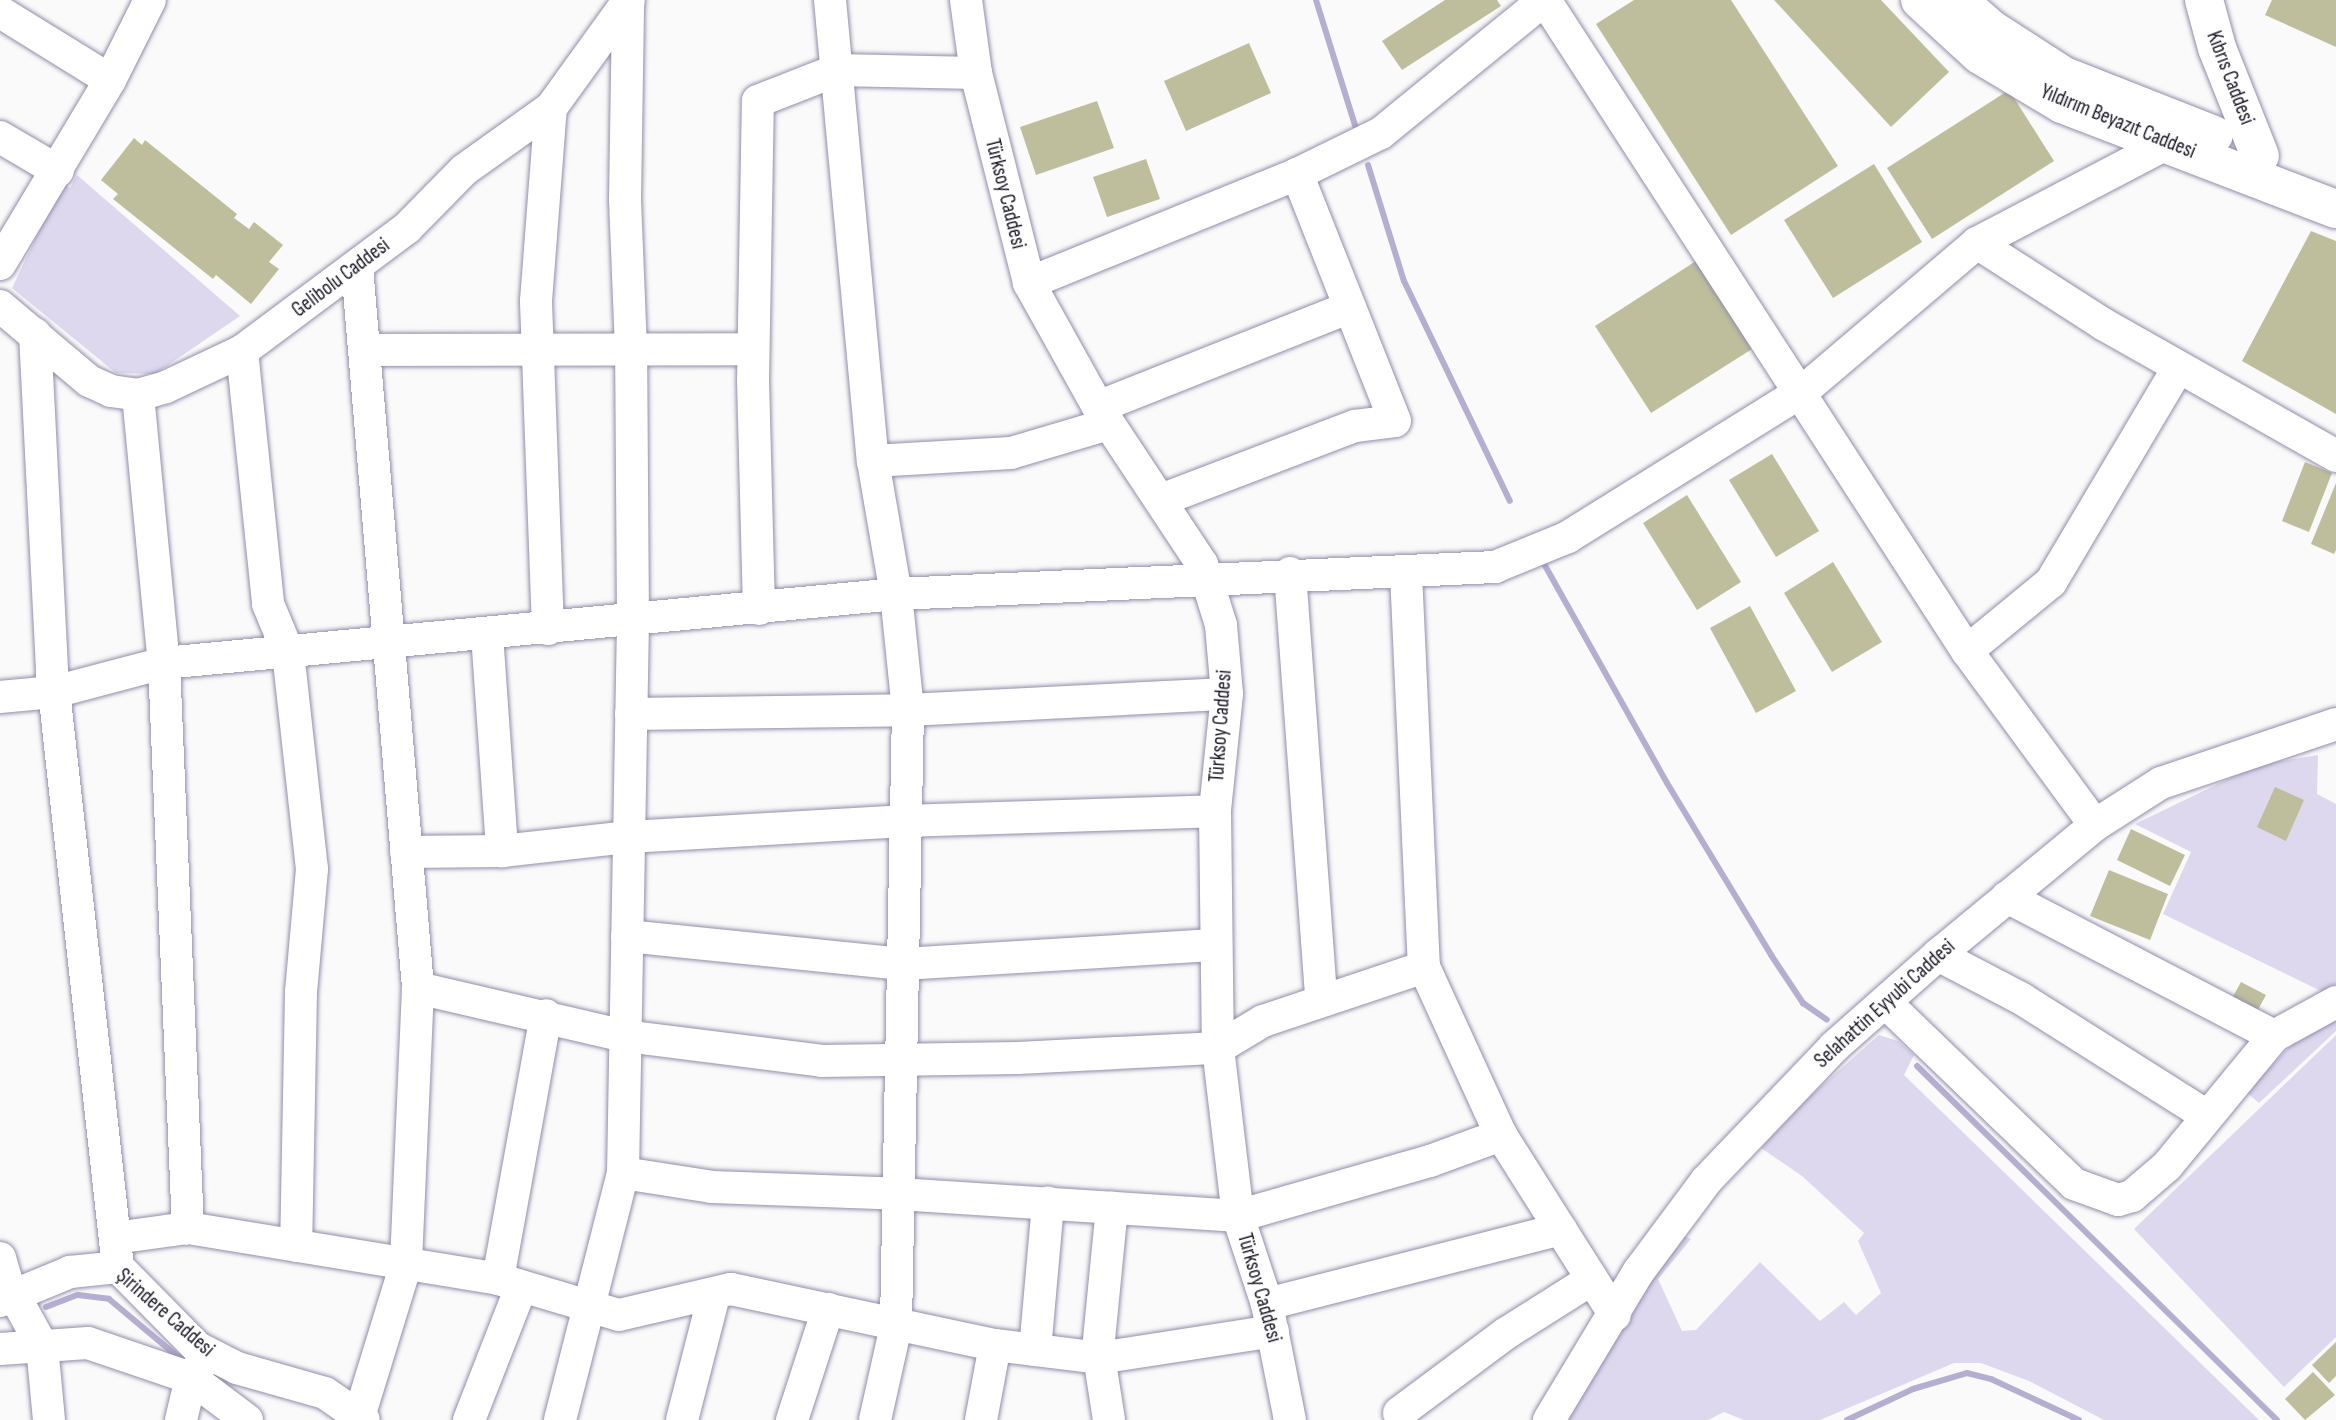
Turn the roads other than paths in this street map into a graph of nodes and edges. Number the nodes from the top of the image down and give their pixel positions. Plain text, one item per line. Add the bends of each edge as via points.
1 (150, 0) edge
2 (830, 0) edge
3 (966, 0) edge
4 (1545, 0) edge
5 (1920, 0) edge
6 (1958, 0) edge
7 (2204, 0) edge
8 (629, 1) edge
9 (0, 12) edge
10 (837, 70) junction
11 (976, 73) junction
12 (110, 80) junction
13 (551, 108) junction
14 (0, 137) edge
15 (2168, 143) junction
16 (2260, 156) junction
17 (58, 171) junction
18 (1297, 174) junction
19 (2336, 185) edge
20 (2336, 209) edge
21 (1977, 243) junction
22 (0, 264) edge
23 (357, 267) junction
24 (1029, 283) junction
25 (0, 306) edge
26 (1350, 307) junction
27 (36, 334) junction
28 (539, 349) junction
29 (631, 349) junction
30 (753, 349) junction
31 (364, 350) junction
32 (242, 351) junction
33 (2178, 368) junction
34 (1803, 391) junction
35 (138, 395) junction
36 (1103, 416) junction
37 (2336, 456) edge
38 (873, 461) junction
39 (1161, 500) junction
40 (1290, 573) junction
41 (1406, 573) junction
42 (1206, 577) junction
43 (896, 594) junction
44 (759, 610) junction
45 (633, 621) junction
46 (548, 629) junction
47 (487, 634) junction
48 (387, 643) junction
49 (1967, 651) junction
50 (288, 652) junction
51 (164, 663) junction
52 (54, 692) junction
53 (1227, 694) junction
54 (0, 697) edge
55 (908, 710) junction
56 (631, 715) junction
57 (2336, 724) edge
58 (1215, 811) junction
59 (903, 821) junction
60 (2095, 825) junction
61 (629, 837) junction
62 (502, 851) junction
63 (406, 852) junction
64 (2007, 897) junction
65 (627, 936) junction
66 (1213, 946) junction
67 (1938, 955) junction
68 (903, 964) junction
69 (1424, 967) junction
70 (418, 988) junction
71 (1321, 1000) junction
72 (1885, 1002) junction
73 (2336, 1002) edge
74 (546, 1015) junction
75 (625, 1036) junction
76 (2274, 1036) junction
77 (1217, 1048) junction
78 (903, 1060) junction
79 (2207, 1116) junction
80 (1500, 1135) junction
81 (623, 1173) junction
82 (899, 1194) junction
83 (1048, 1203) junction
84 (1112, 1208) junction
85 (1238, 1216) junction
86 (188, 1228) junction
87 (1561, 1229) junction
88 (296, 1246) junction
89 (116, 1253) junction
90 (0, 1258) edge
91 (407, 1264) junction
92 (1592, 1279) junction
93 (509, 1283) junction
94 (714, 1295) junction
95 (8, 1299) edge
96 (828, 1308) junction
97 (589, 1309) junction
98 (1615, 1315) junction
99 (1270, 1317) junction
100 (896, 1326) junction
101 (995, 1345) junction
102 (42, 1346) junction
103 (0, 1349) edge
104 (1035, 1350) junction
105 (1099, 1358) junction
106 (200, 1366) junction
107 (1399, 1413) dead end
108 (360, 1419) edge
109 (48, 1420) edge
110 (181, 1420) edge
111 (247, 1420) edge
112 (469, 1420) edge
113 (560, 1420) edge
114 (682, 1420) edge
115 (792, 1420) edge
116 (875, 1420) edge
117 (981, 1420) edge
118 (1109, 1420) edge
119 (1290, 1420) edge
120 (1549, 1420) edge

1 - 12 street
2 - 10 street
3 - 11 street, Türksoy Caddesi
4 - 18 street via 1381,133
4 - 34 street
5 - 15 main road, Yıldırım Beyazıt Caddesi via 1980,55 2015,78 2062,104
6 - 16 main road via 1991,29 2064,76 2152,108
7 - 16 main road, Kıbrıs Caddesi via 2217,48
8 - 13 street, Gelibolu Caddesi
8 - 29 street via 625,200
9 - 12 street
10 - 11 street
10 - 30 street via 758,101
10 - 38 street
11 - 24 street, Türksoy Caddesi
12 - 17 street
13 - 23 street, Gelibolu Caddesi via 464,170 407,228
13 - 28 street via 536,301
14 - 17 street
15 - 20 main road, Yıldırım Beyazıt Caddesi
15 - 21 street
16 - 19 main road
17 - 22 street
18 - 24 street
18 - 26 street
21 - 33 street
21 - 34 street
23 - 31 street
23 - 32 street, Gelibolu Caddesi
24 - 36 street, Türksoy Caddesi
25 - 27 street
26 - 36 street
26 - 39 street via 1395,421 1355,426
27 - 35 street via 89,381
27 - 52 street
28 - 29 street
28 - 31 street
28 - 46 street
29 - 30 street
29 - 45 street
30 - 44 street
31 - 48 street
32 - 35 street, Gelibolu Caddesi via 166,387
32 - 50 street via 268,604
33 - 37 street
33 - 49 street via 2051,582
34 - 41 street via 1568,537 1495,567
34 - 49 street
35 - 51 street
36 - 38 street via 1011,453
36 - 39 street, Türksoy Caddesi
38 - 43 street
39 - 42 street, Türksoy Caddesi
40 - 41 street
40 - 42 street
40 - 71 street
41 - 69 street
42 - 43 street
42 - 53 street, Türksoy Caddesi via 1221,625
43 - 44 street
43 - 55 street
44 - 45 street
45 - 46 street
45 - 56 street
46 - 47 street
47 - 48 street
47 - 62 street
48 - 50 street
48 - 63 street
49 - 60 street
50 - 51 street
50 - 88 street via 312,869 301,992
51 - 52 street
51 - 86 street
52 - 54 street
52 - 89 street
53 - 55 street
53 - 58 street, Türksoy Caddesi
55 - 56 street
55 - 59 street
56 - 61 street
57 - 60 street, Selahattin Eyyubi Caddesi via 2161,783
58 - 59 street
58 - 66 street, Türksoy Caddesi
59 - 61 street
59 - 68 street
60 - 64 street, Selahattin Eyyubi Caddesi
61 - 62 street
61 - 65 street
62 - 63 street
63 - 70 street
64 - 67 street, Selahattin Eyyubi Caddesi
64 - 76 street
65 - 68 street
65 - 75 street
66 - 68 street
66 - 77 street, Türksoy Caddesi
67 - 72 street, Selahattin Eyyubi Caddesi
67 - 79 street via 2022,999
68 - 78 street
69 - 71 street
69 - 80 street
70 - 74 street
70 - 91 street
71 - 77 street via 1263,1020
72 - 79 street via 2074,1184 2098,1196 2118,1200 2142,1188
72 - 98 street, Selahattin Eyyubi Caddesi via 1834,1047 1721,1164 1639,1271
73 - 76 street
74 - 75 street
74 - 93 street
75 - 78 street via 822,1061
75 - 81 street
76 - 79 street
77 - 78 street
77 - 85 street, Türksoy Caddesi
78 - 82 street
80 - 85 street via 1430,1161
80 - 87 street
81 - 82 street via 712,1187
81 - 97 street
82 - 83 street
82 - 100 street
83 - 84 street
83 - 104 street
84 - 85 street
84 - 105 street
85 - 99 street, Türksoy Caddesi
86 - 88 street
86 - 89 street
87 - 92 street
87 - 99 street
88 - 91 street
89 - 95 street, Şirindere Caddesi
89 - 106 street, Şirindere Caddesi via 178,1330
90 - 95 street
91 - 93 street
91 - 108 street
92 - 98 street
92 - 107 street via 1505,1334
93 - 97 street
93 - 112 street
94 - 96 street via 731,1289
94 - 97 street via 619,1315
94 - 114 street
95 - 102 street
96 - 100 street
96 - 115 street
97 - 113 street
98 - 120 street, Selahattin Eyyubi Caddesi
99 - 105 street
99 - 119 street, Türksoy Caddesi
100 - 101 street
100 - 116 street
101 - 104 street
101 - 117 street
102 - 103 street
102 - 106 street via 88,1343
102 - 109 street
104 - 105 street
105 - 118 street
106 - 108 street, Şirindere Caddesi via 237,1368 325,1393
106 - 110 street
106 - 111 street

